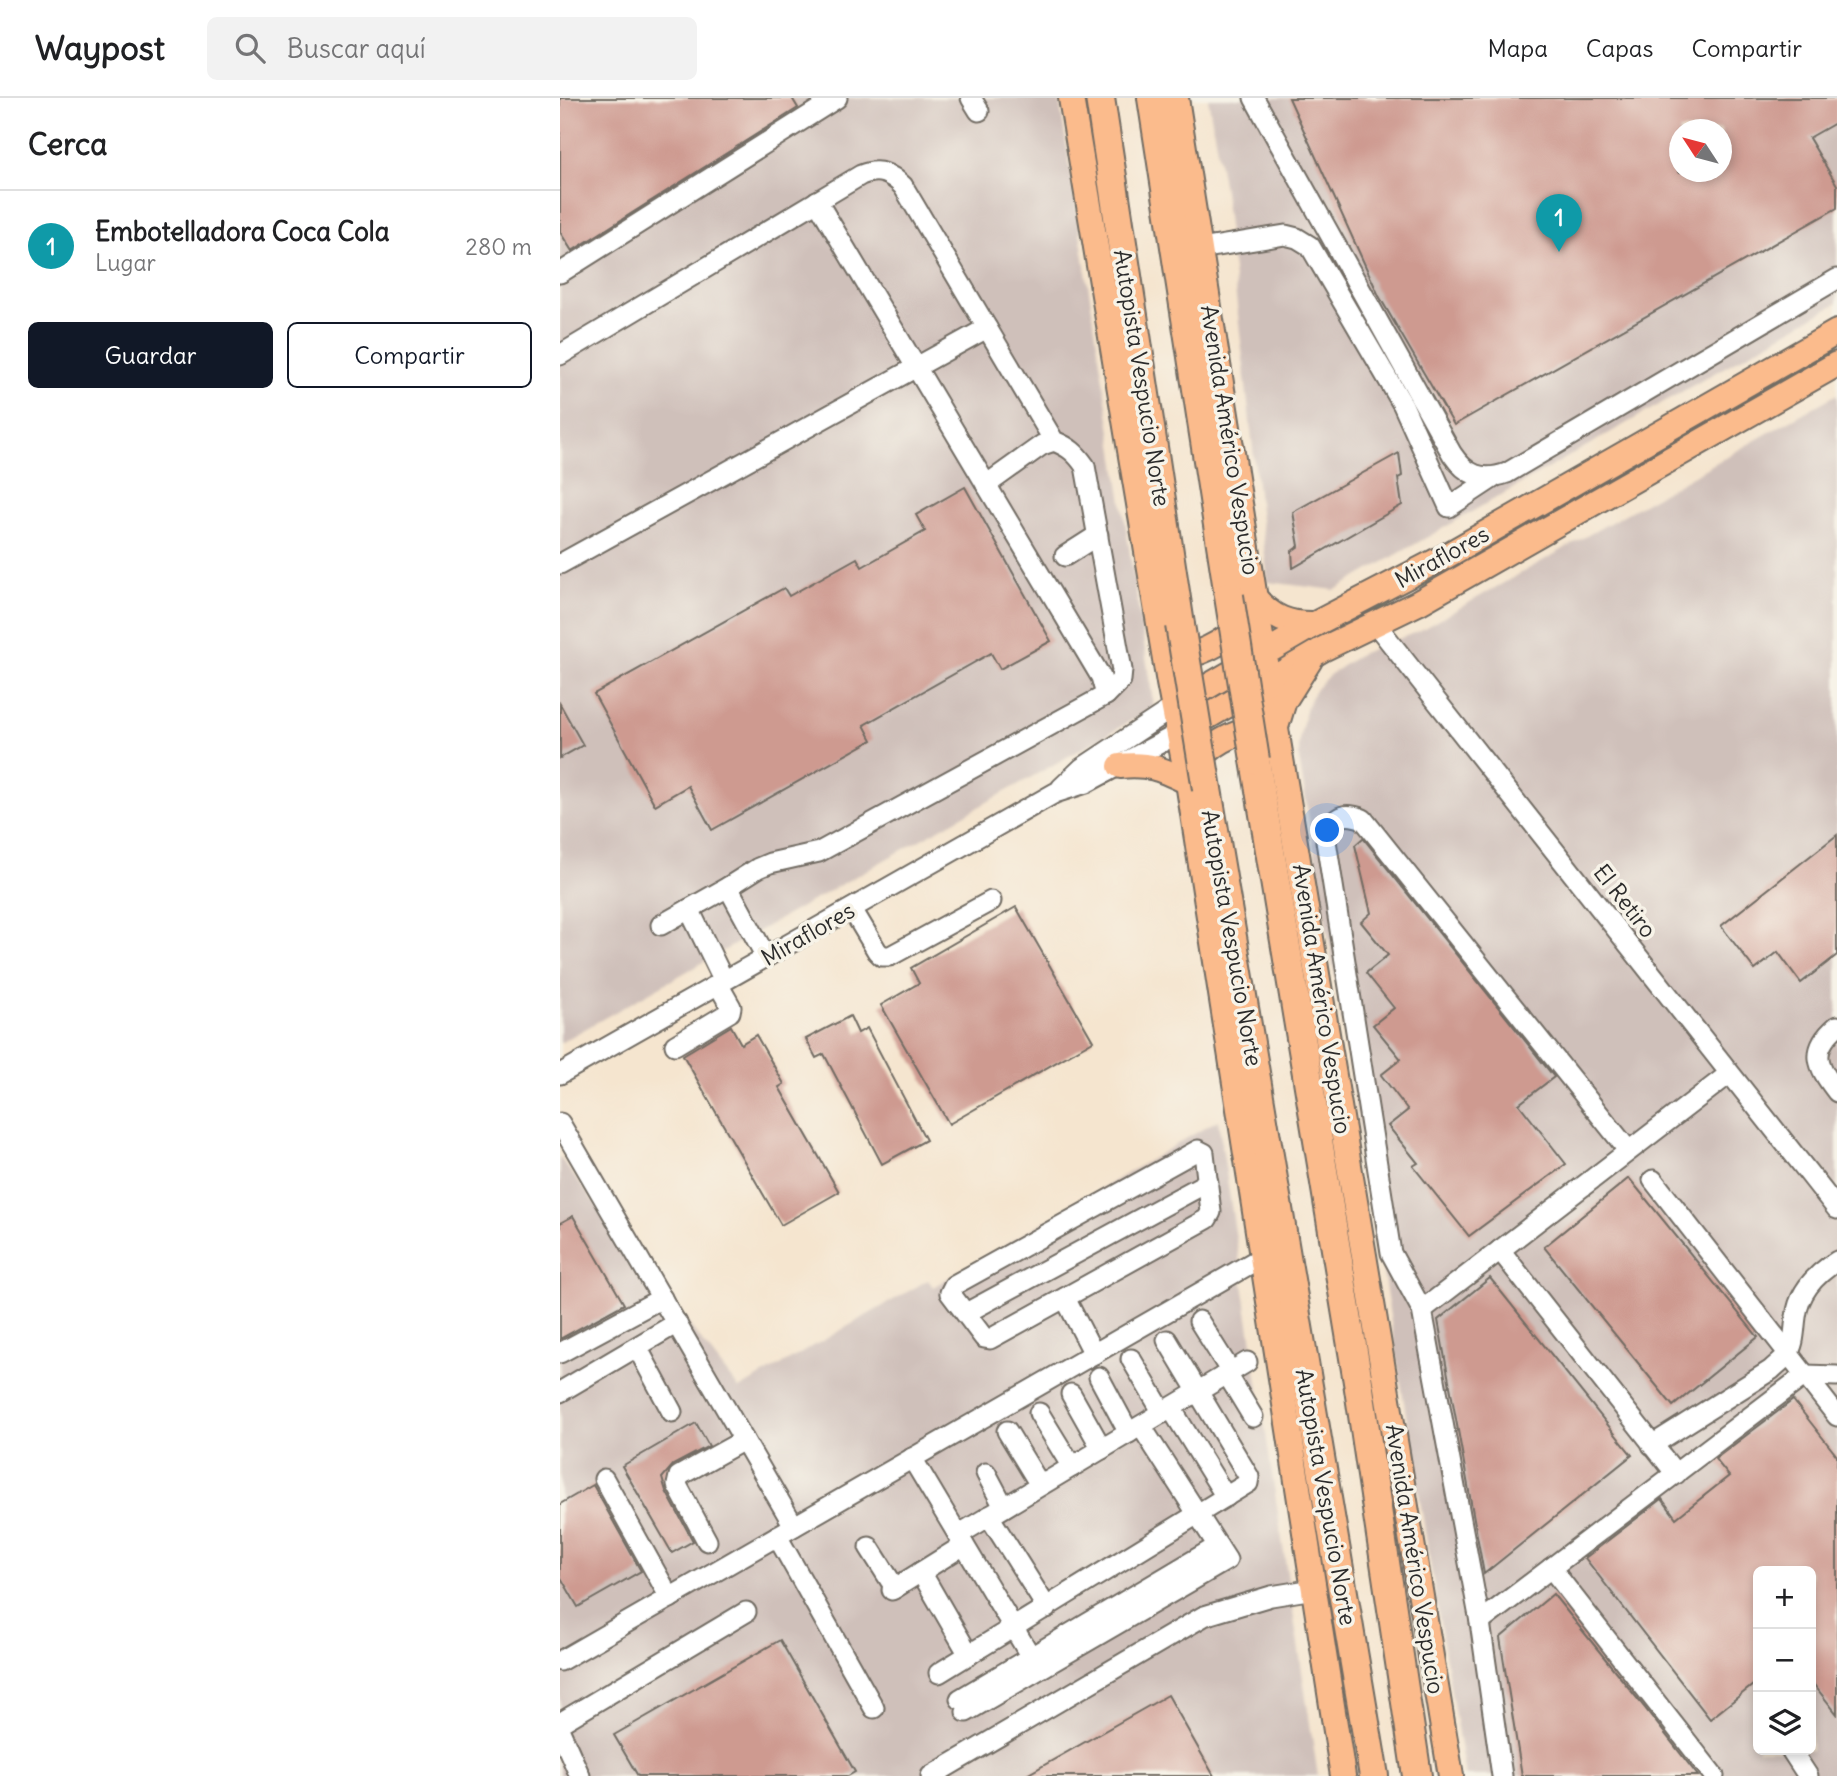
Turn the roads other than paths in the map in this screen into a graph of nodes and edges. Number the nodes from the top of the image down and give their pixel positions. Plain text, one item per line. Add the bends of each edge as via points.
1 (837, 98) edge
2 (1071, 98) edge
3 (1100, 98) edge
4 (1152, 98) edge
5 (1176, 98) edge
6 (1254, 98) edge
7 (817, 201) junction
8 (1200, 249) junction
9 (560, 273) edge
10 (1837, 279) edge
11 (987, 328) junction
12 (1837, 332) edge
13 (560, 355) edge
14 (1837, 364) edge
15 (916, 368) junction
16 (1054, 441) junction
17 (1493, 478) junction
18 (986, 485) junction
19 (1098, 535) junction
20 (1065, 556) dead end
21 (560, 564) edge
22 (1242, 597) junction
23 (1375, 623) junction
24 (1315, 624) junction
25 (1264, 654) junction
26 (1315, 654) junction
27 (1164, 655) junction
28 (1268, 681) junction
29 (1106, 695) junction
30 (1174, 707) junction
31 (1276, 727) junction
32 (1179, 733) junction
33 (1119, 766) junction
34 (1197, 786) junction
35 (1055, 793) junction
36 (729, 887) junction
37 (991, 901) dead end
38 (689, 909) junction
39 (852, 909) junction
40 (661, 925) dead end
41 (766, 957) junction
42 (721, 983) junction
43 (1837, 1026) edge
44 (675, 1045) dead end
45 (560, 1074) edge
46 (1729, 1074) junction
47 (1837, 1092) edge
48 (560, 1122) edge
49 (1628, 1150) junction
50 (1653, 1180) dead end
51 (1208, 1182) junction
52 (1837, 1209) edge
53 (1500, 1250) junction
54 (1262, 1256) junction
55 (1837, 1261) edge
56 (662, 1298) junction
57 (1065, 1298) junction
58 (1422, 1310) junction
59 (966, 1313) junction
60 (1199, 1321) dead end
61 (677, 1324) junction
62 (1167, 1339) dead end
63 (637, 1347) junction
64 (560, 1353) edge
65 (1094, 1354) junction
66 (1787, 1355) junction
67 (1131, 1359) dead end
68 (1235, 1370) junction
69 (1805, 1375) junction
70 (1837, 1376) edge
71 (1099, 1377) dead end
72 (560, 1392) edge
73 (1198, 1392) junction
74 (1071, 1394) dead end
75 (1167, 1410) junction
76 (672, 1412) dead end
77 (1039, 1413) dead end
78 (1837, 1416) edge
79 (1253, 1417) dead end
80 (1135, 1429) junction
81 (1007, 1431) dead end
82 (744, 1440) junction
83 (1653, 1445) junction
84 (1102, 1448) junction
85 (912, 1458) junction
86 (1072, 1467) junction
87 (985, 1473) dead end
88 (1675, 1474) junction
89 (604, 1479) dead end
90 (1040, 1485) junction
91 (1226, 1497) junction
92 (997, 1511) junction
93 (1198, 1515) junction
94 (794, 1526) junction
95 (777, 1536) junction
96 (961, 1540) junction
97 (707, 1541) dead end
98 (869, 1547) dead end
99 (1551, 1568) junction
100 (921, 1572) junction
101 (1314, 1589) junction
102 (670, 1598) junction
103 (1047, 1608) junction
104 (746, 1612) dead end
105 (1480, 1622) junction
106 (1014, 1628) junction
107 (969, 1655) junction
108 (560, 1661) edge
109 (1035, 1664) junction
110 (939, 1673) dead end
111 (963, 1706) dead end
112 (873, 1709) dead end
113 (560, 1723) edge
114 (560, 1731) edge
115 (1794, 1755) edge
116 (580, 1776) edge
117 (931, 1776) edge
118 (1343, 1776) edge
119 (1374, 1776) edge
120 (1417, 1776) edge
121 (1451, 1776) edge
122 (1502, 1776) edge
123 (1714, 1776) edge
124 (1808, 1776) edge

1 - 9 street
2 - 27 main road
3 - 34 highway, Autopista Vespucio Norte, bridge via 1180,625
4 - 22 highway, Autopista Vespucio Norte
5 - 8 main road, Avenida Américo Vespucio
6 - 17 street via 1452,454 1466,471
7 - 11 street via 871,171 895,178
7 - 13 street
7 - 15 street
8 - 17 street via 1285,236 1310,246 1403,405 1449,507
8 - 22 main road, Avenida Américo Vespucio
10 - 17 street via 1507,474
11 - 15 street
11 - 16 street
12 - 24 main road, Miraflores via 1446,556
14 - 23 main road, Miraflores via 1418,603
15 - 18 street
15 - 21 street
16 - 18 street
16 - 19 street via 1076,453 1085,466
18 - 29 street via 1101,677
19 - 20 street
19 - 29 street via 1122,670 1121,680
22 - 24 main road via 1281,620
22 - 25 main road, Avenida Américo Vespucio
22 - 27 main road via 1245,619 1228,636 1192,655
22 - 120 highway, Autopista Vespucio Norte, bridge via 1255,760 1356,1368
23 - 26 main road, Miraflores
23 - 46 street, El Retiro
24 - 25 main road, Miraflores
25 - 28 main road, Avenida Américo Vespucio
25 - 30 main road, Miraflores
26 - 28 main road, Miraflores
26 - 31 main road via 1284,701
27 - 30 main road
28 - 31 main road, Avenida Américo Vespucio
28 - 32 main road, Miraflores
29 - 36 street via 819,852 770,863
30 - 32 main road
30 - 35 street, Miraflores via 1082,768
31 - 34 main road via 1246,730 1210,750 1196,763
31 - 121 main road, Avenida Américo Vespucio
32 - 33 street, Miraflores
32 - 34 main road
33 - 34 main road via 1157,767
33 - 35 street, Miraflores
34 - 54 main road
34 - 119 highway, Autopista Vespucio Norte
35 - 39 street, Miraflores
36 - 38 street
36 - 41 street
37 - 39 street via 890,956 877,951
38 - 40 street
38 - 42 street
39 - 41 street, Miraflores
41 - 42 street, Miraflores
42 - 44 street via 730,1012
42 - 45 street, Miraflores
43 - 47 street via 1825,1038 1818,1060
46 - 49 street
46 - 52 street, El Retiro
48 - 56 street
49 - 53 street
49 - 58 street via 1363,819 1339,817 1330,825 1326,841 1391,1253
50 - 66 street
51 - 57 street via 1211,1212 1207,1219
51 - 59 street
51 - 59 street via 1204,1153 1198,1150 954,1285 950,1293
53 - 58 street
53 - 83 street
54 - 65 street
54 - 101 main road
55 - 66 street via 1802,1295
56 - 61 street
56 - 64 street
57 - 59 street via 990,1339 984,1338
57 - 65 street
58 - 105 street
60 - 68 street
61 - 63 street
61 - 82 street
62 - 73 street
63 - 72 street
63 - 76 street
65 - 85 street
66 - 69 street
66 - 83 street via 1771,1370
67 - 75 street
68 - 73 street
68 - 79 street
69 - 70 street
69 - 78 street
69 - 88 street
71 - 80 street
73 - 75 street
73 - 91 street via 1249,1477 1248,1483
74 - 84 street
75 - 80 street
75 - 91 street
77 - 86 street
80 - 84 street
80 - 93 street
81 - 90 street
82 - 94 street
82 - 97 street via 677,1481
83 - 88 street
84 - 86 street
85 - 94 street
85 - 96 street
86 - 90 street
87 - 92 street
88 - 99 street
89 - 102 street
90 - 92 street
91 - 93 street
92 - 96 street
92 - 103 street
93 - 103 street
93 - 109 street via 1227,1560
94 - 95 street
95 - 102 street
95 - 112 street
96 - 100 street
96 - 106 street
98 - 100 street via 894,1589
99 - 105 street
99 - 123 street
100 - 107 street
101 - 117 street via 1204,1616
101 - 118 main road
102 - 108 street
103 - 106 street
104 - 113 street
105 - 122 street
106 - 107 street
106 - 109 street
107 - 110 street
109 - 111 street
114 - 116 street
115 - 124 street

